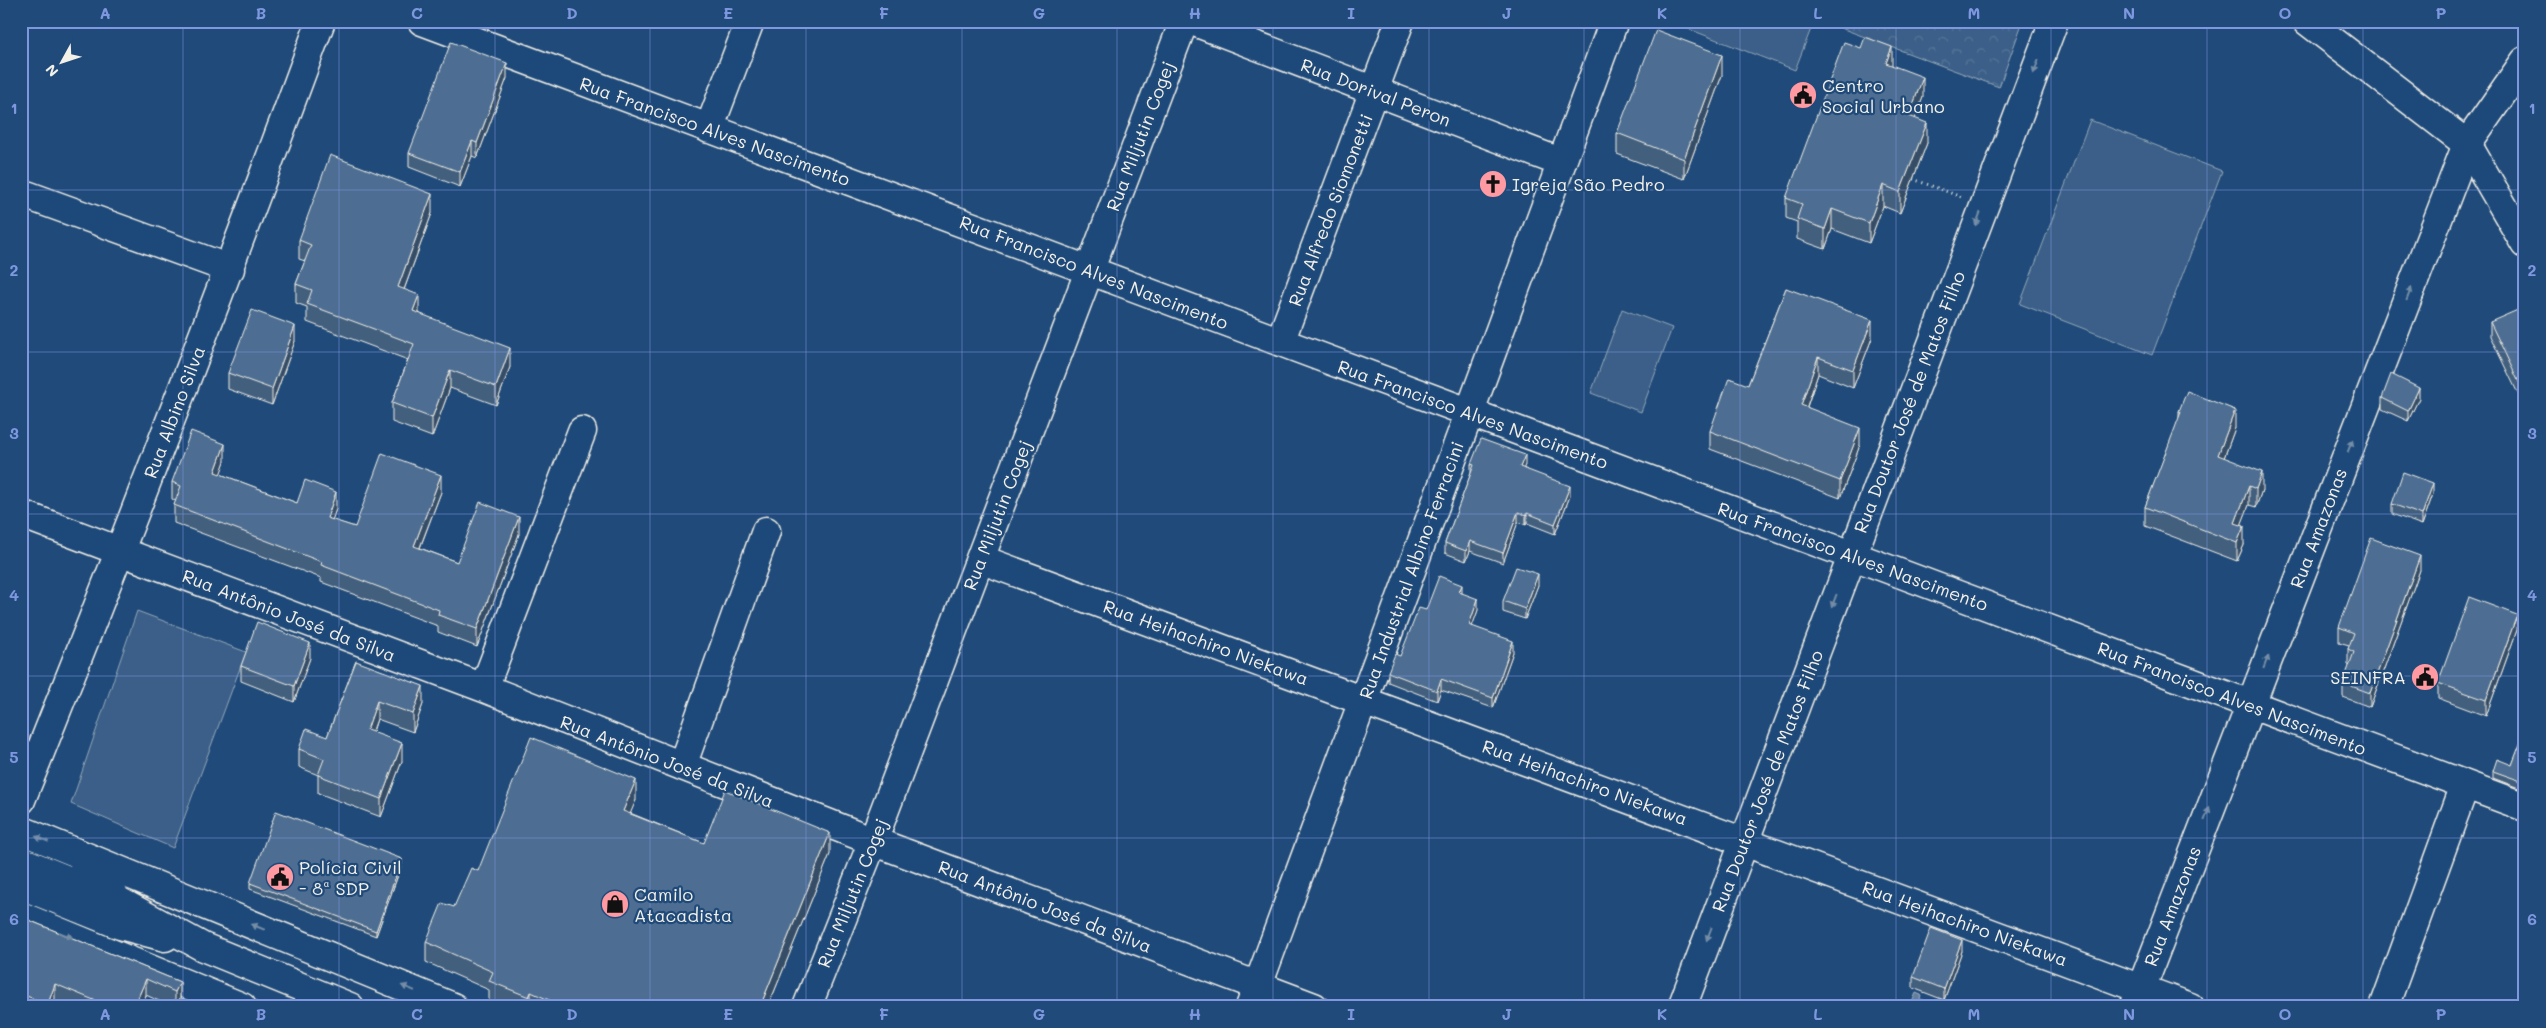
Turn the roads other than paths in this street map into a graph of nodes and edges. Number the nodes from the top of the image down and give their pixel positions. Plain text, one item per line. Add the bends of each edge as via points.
1 (321, 21) edge
2 (422, 21) edge
3 (750, 21) edge
4 (1184, 21) edge
5 (1192, 21) edge
6 (1400, 21) edge
7 (1614, 21) edge
8 (2054, 21) edge
9 (2307, 21) edge
10 (2525, 61) edge
11 (1375, 91) junction
12 (709, 129) junction
13 (2467, 144) junction
14 (1560, 162) junction
15 (21, 192) edge
16 (2522, 231) edge
17 (230, 269) junction
18 (1089, 270) junction
19 (1280, 342) junction
20 (1468, 412) junction
21 (582, 431) dead end
22 (21, 514) edge
23 (766, 531) dead end
24 (120, 552) junction
25 (1851, 556) junction
26 (980, 559) junction
27 (484, 688) junction
28 (1364, 700) junction
29 (2249, 704) junction
30 (682, 766) junction
31 (2465, 785) junction
32 (21, 800) edge
33 (2525, 808) edge
34 (21, 830) edge
35 (873, 841) junction
36 (1744, 841) junction
37 (79, 854) junction
38 (21, 861) edge
39 (21, 885) edge
40 (118, 900) junction
41 (21, 916) edge
42 (203, 947) junction
43 (1254, 996) edge
44 (2137, 997) edge
45 (242, 1007) edge
46 (350, 1007) edge
47 (453, 1007) edge
48 (807, 1007) edge
49 (1314, 1007) edge
50 (1682, 1007) edge
51 (2190, 1007) edge
52 (2384, 1007) edge

1 - 17 street, Rua Albino Silva
2 - 12 street, Rua Francisco Alves Nascimento
3 - 12 street
4 - 18 street, Rua Miljutin Cogej
5 - 11 street, Rua Dorival Peron
6 - 11 street, Rua Alfredo Siomonetti
7 - 14 street, Rua Industrial Albino Ferracini
8 -> 25 street, Rua Doutor José de Matos Filho
9 - 13 street
10 - 13 street, Rua Amazonas
11 - 14 street, Rua Dorival Peron
11 - 19 street, Rua Alfredo Siomonetti
12 - 18 street, Rua Francisco Alves Nascimento
13 - 16 street
29 -> 13 street, Rua Amazonas
14 - 20 street, Rua Industrial Albino Ferracini
15 - 17 street
17 - 24 street, Rua Albino Silva
18 - 19 street, Rua Francisco Alves Nascimento
18 - 26 street, Rua Miljutin Cogej
19 - 20 street, Rua Francisco Alves Nascimento
20 - 25 street, Rua Francisco Alves Nascimento
20 - 28 street, Rua Industrial Albino Ferracini
21 - 27 street
22 - 24 street, Rua Antônio José da Silva
23 - 30 street
24 - 27 street, Rua Antônio José da Silva
24 - 32 street, Rua Albino Silva
25 - 29 street, Rua Francisco Alves Nascimento
25 -> 36 street, Rua Doutor José de Matos Filho
26 - 28 street, Rua Heihachiro Niekawa
26 - 35 street, Rua Miljutin Cogej
27 - 30 street, Rua Antônio José da Silva
28 - 36 street, Rua Heihachiro Niekawa
28 - 43 street, Rua Industrial Albino Ferracini
29 - 31 street, Rua Francisco Alves Nascimento
44 -> 29 street, Rua Amazonas
30 - 35 street, Rua Antônio José da Silva
31 - 33 street, Rua Francisco Alves Nascimento
31 - 52 street
37 -> 34 street
35 - 43 street, Rua Antônio José da Silva
35 - 48 street, Rua Miljutin Cogej
36 - 44 street, Rua Heihachiro Niekawa
36 -> 50 street, Rua Doutor José de Matos Filho
37 - 40 street
47 -> 37 street
38 - 40 street
39 - 42 street via 120,925
40 - 42 street
41 -> 45 street
42 - 46 street
43 - 49 street, Rua Antônio José da Silva
44 - 51 street, Rua Heihachiro Niekawa

